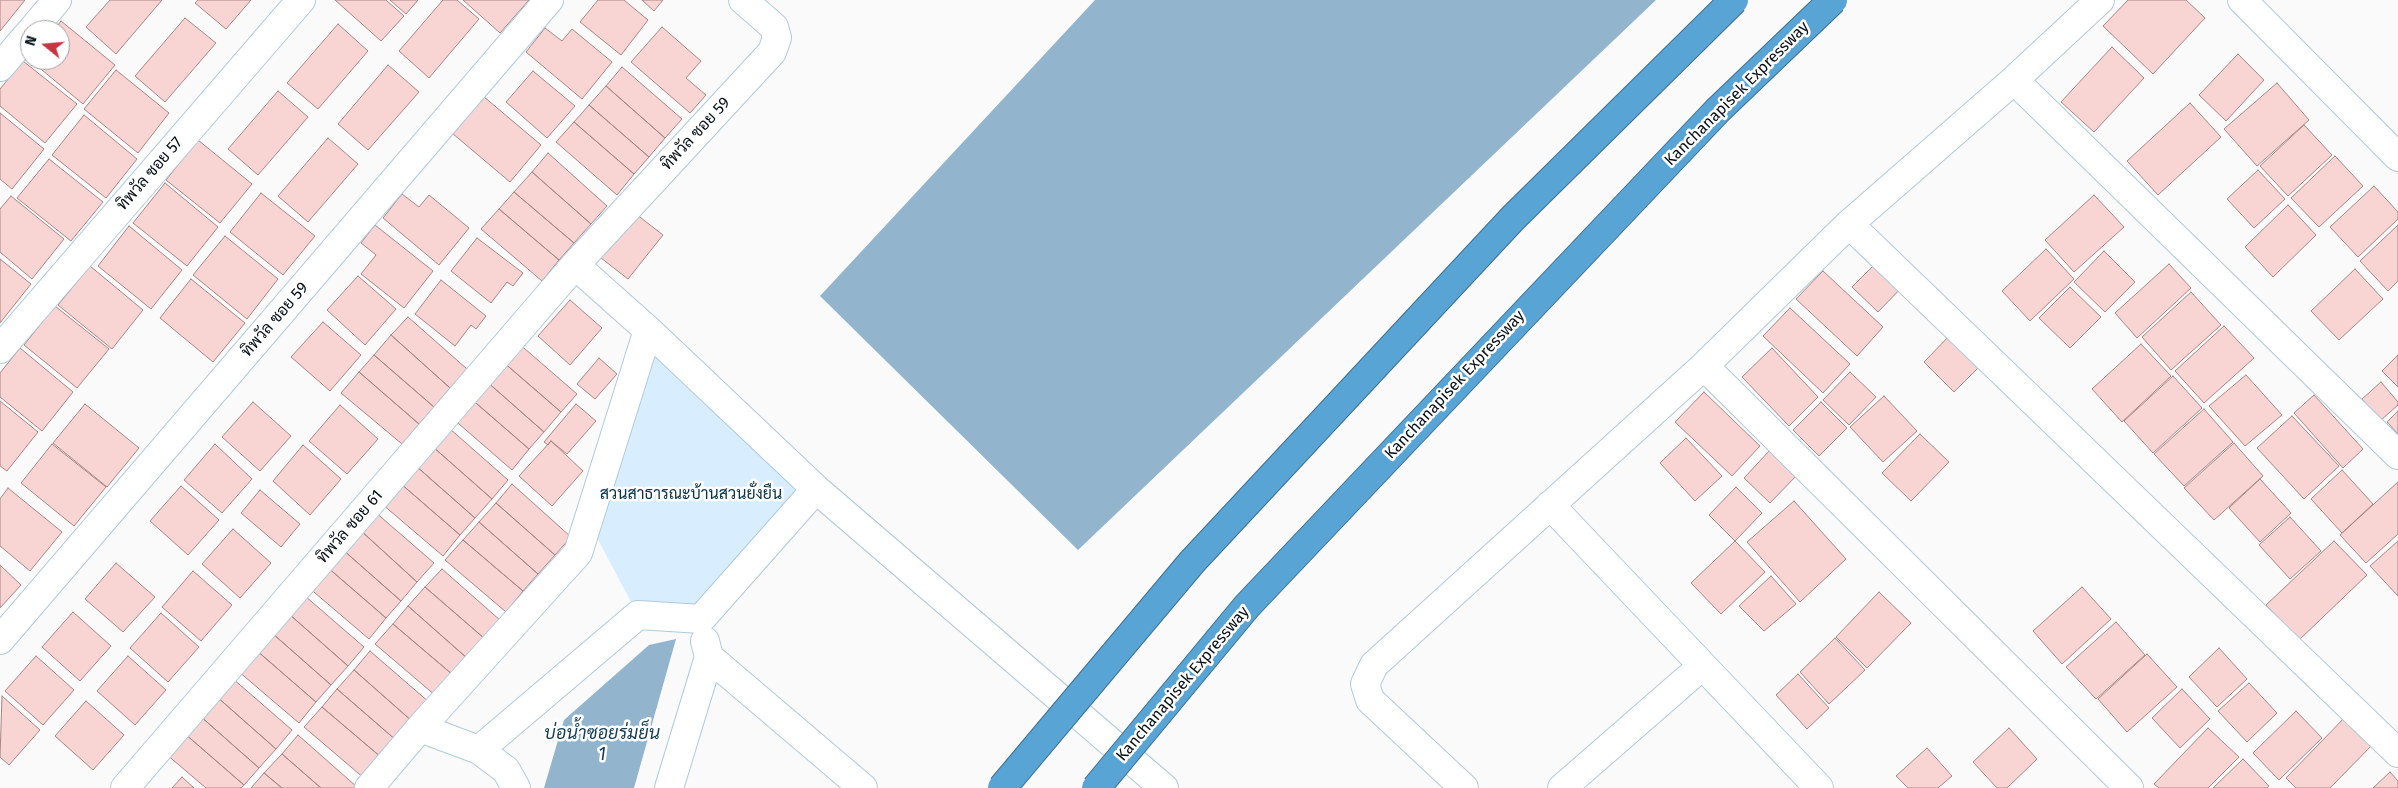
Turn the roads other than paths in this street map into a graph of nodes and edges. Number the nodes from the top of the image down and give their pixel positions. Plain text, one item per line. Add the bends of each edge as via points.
1 (57, 0) edge
2 (301, 0) edge
3 (550, 0) edge
4 (743, 0) edge
5 (1734, 0) edge
6 (1833, 0) edge
7 (2100, 0) edge
8 (2242, 0) edge
9 (40, 20) edge
10 (20, 44) edge
11 (0, 67) edge
12 (2014, 80) junction
13 (2398, 157) edge
14 (1849, 224) junction
15 (575, 265) junction
16 (648, 330) junction
17 (0, 349) edge
18 (1704, 366) junction
19 (2398, 455) edge
20 (816, 489) junction
21 (1550, 506) junction
22 (701, 619) junction
23 (0, 640) edge
24 (708, 657) junction
25 (1701, 667) junction
26 (420, 728) junction
27 (479, 750) junction
28 (2398, 753) edge
29 (125, 788) edge
30 (369, 788) edge
31 (516, 788) edge
32 (669, 788) edge
33 (863, 788) edge
34 (1002, 788) edge
35 (1096, 788) edge
36 (1164, 788) edge
37 (1464, 788) edge
38 (1562, 788) edge
39 (1819, 788) edge
40 (2129, 788) edge

1 - 9 street
2 - 17 street, ทิพวัล ซอย 57
3 - 23 street, ทิพวัล ซอย 59
4 - 15 street, ทิพวัล ซอย 59 via 774,27 777,38 772,52
5 - 34 highway, bridge via 1513,218 1206,548
6 - 35 highway, Kanchanapisek Expressway, bridge via 1718,110 1254,598
7 - 12 street
8 - 13 street
10 - 11 street
12 - 14 street
12 - 19 street
14 - 18 street
14 - 28 street
15 - 16 street
15 - 29 street, ทิพวัล ซอย 61
16 - 20 street
16 - 26 street via 578,553
18 - 21 street
18 - 40 street
20 - 22 street
20 - 36 street
21 - 25 street
21 - 37 street via 1374,665 1365,684 1370,700
22 - 24 street
22 - 27 street via 638,615
24 - 32 street
24 - 33 street
25 - 38 street
25 - 39 street
26 - 27 street
26 - 30 street
27 - 31 street via 506,770

